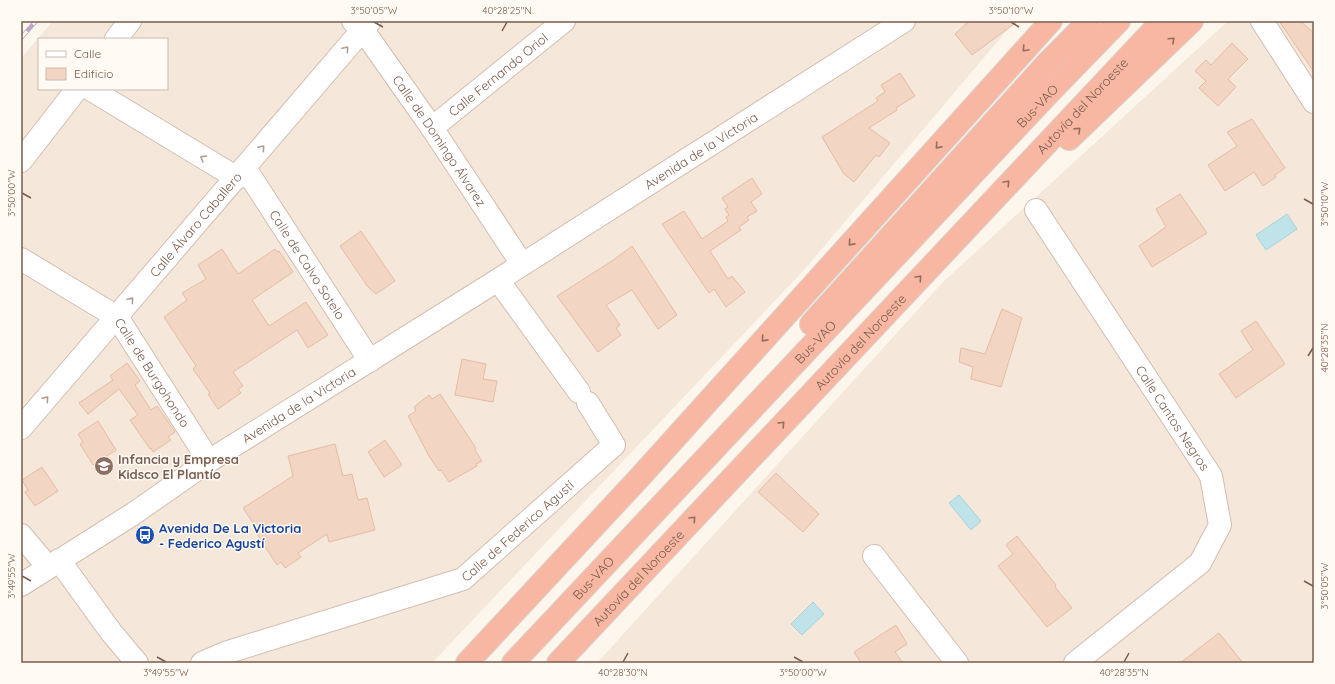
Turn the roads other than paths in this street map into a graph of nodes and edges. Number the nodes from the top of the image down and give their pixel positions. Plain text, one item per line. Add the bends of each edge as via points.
1 (130, 21) edge
2 (564, 21) edge
3 (904, 21) edge
4 (1051, 21) edge
5 (1089, 21) edge
6 (1119, 21) edge
7 (1162, 21) edge
8 (1192, 21) edge
9 (1262, 21) edge
10 (362, 24) edge
11 (117, 38) edge
12 (76, 90) edge
13 (92, 90) edge
14 (1314, 102) edge
15 (432, 128) junction
16 (1034, 155) junction
17 (21, 161) edge
18 (241, 173) junction
19 (1036, 210) dead end
20 (21, 259) edge
21 (522, 264) junction
22 (498, 280) junction
23 (117, 317) junction
24 (370, 361) junction
25 (21, 428) edge
26 (210, 461) junction
27 (665, 500) junction
28 (21, 535) edge
29 (874, 556) dead end
30 (54, 563) junction
31 (21, 585) edge
32 (228, 658) edge
33 (137, 663) edge
34 (202, 663) edge
35 (466, 663) edge
36 (513, 663) edge
37 (558, 663) edge
38 (957, 663) edge
39 (1075, 663) edge

1 - 11 street
2 - 15 street, Calle Fernando Oriol
3 - 21 street, Avenida de la Victoria
4 -> 35 highway via 645,471
5 - 27 highway via 1048,62 785,353
6 - 27 highway, Bus-VAO
7 - 16 highway, Autovía del Noroeste
16 -> 8 highway via 1054,154
9 - 14 street
10 - 15 street, Calle de Domingo Álvarez
18 -> 10 street, Calle Álvaro Caballero
12 - 17 street
18 -> 13 street, Calle de Calvo Sotelo
15 - 21 street, Calle de Domingo Álvarez
37 -> 16 highway, Autovía del Noroeste
23 -> 18 street, Calle Álvaro Caballero
18 - 24 street, Calle de Calvo Sotelo
19 - 39 street, Calle Cantos Negros via 1211,476 1220,525 1200,563
20 - 23 street, Calle de Burgohondo
21 - 22 street, Avenida de la Victoria
22 - 24 street, Avenida de la Victoria
22 - 32 street, Calle de Federico Agustí via 583,397 614,445 463,579
25 -> 23 street, Calle Álvaro Caballero
23 - 26 street, Calle de Burgohondo
24 - 26 street, Avenida de la Victoria
26 - 30 street, Avenida de la Victoria via 133,514
27 - 36 highway, Bus-VAO
28 - 30 street
29 - 38 street
30 - 31 street, Avenida de la Victoria
30 - 33 street
32 - 34 street, Calle de Federico Agustí

